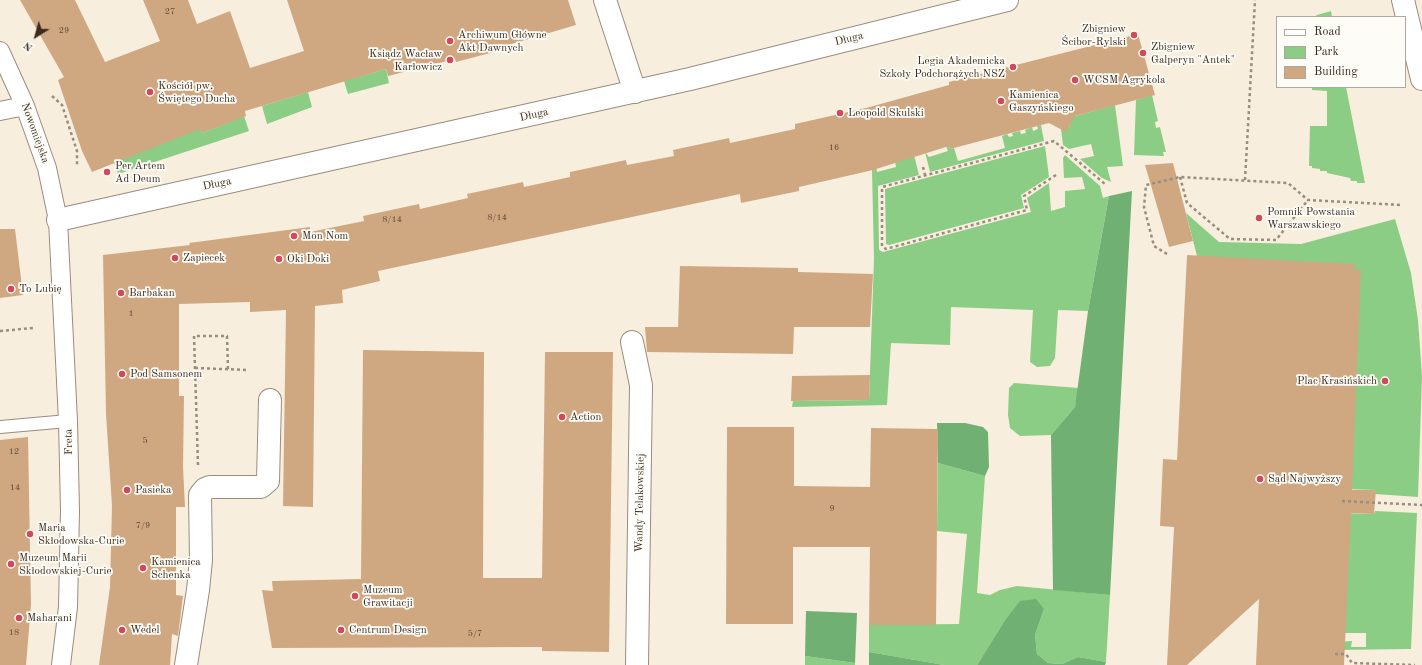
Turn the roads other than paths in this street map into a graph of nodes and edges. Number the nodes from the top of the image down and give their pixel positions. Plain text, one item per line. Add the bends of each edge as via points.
1 (605, 0) edge
2 (1007, 0) edge
3 (1403, 0) edge
4 (0, 51) edge
5 (1422, 79) edge
6 (635, 92) junction
7 (25, 106) junction
8 (0, 111) edge
9 (58, 220) junction
10 (632, 342) dead end
11 (270, 400) dead end
12 (68, 421) junction
13 (0, 427) edge
14 (61, 665) edge
15 (186, 665) edge
16 (637, 665) edge

1 - 6 street
2 - 6 street, Długa
3 - 5 street
4 - 7 street, Nowomiejska
6 - 9 street, Długa
7 - 8 street
7 - 9 street, Nowomiejska via 47,168
9 - 12 street, Freta
10 - 16 street, Wandy Telakowskiej via 641,385
11 - 15 street via 268,481 261,487 210,487 202,491 201,560
12 - 13 lane
12 - 14 street, Freta via 68,607

